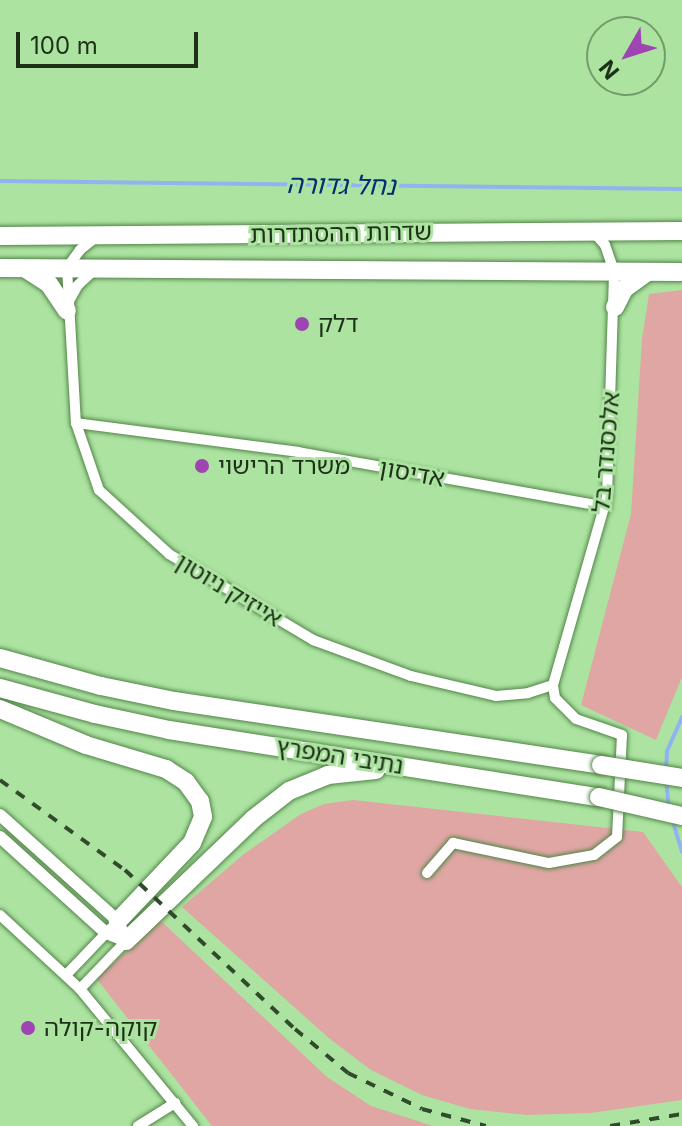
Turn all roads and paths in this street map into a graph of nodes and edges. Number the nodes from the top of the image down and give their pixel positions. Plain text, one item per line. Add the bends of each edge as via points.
1 (592, 230) junction
2 (682, 231) edge
3 (99, 235) junction
4 (0, 236) edge
5 (19, 267) junction
6 (0, 268) edge
7 (67, 268) junction
8 (97, 268) junction
9 (593, 271) junction
10 (614, 271) junction
11 (649, 271) junction
12 (682, 272) edge
13 (615, 307) junction
14 (67, 311) junction
15 (76, 423) junction
16 (606, 507) junction
17 (0, 658) edge
18 (553, 685) junction
19 (0, 688) edge
20 (0, 709) edge
21 (682, 778) edge
22 (515, 782) junction
23 (0, 815) edge
24 (682, 816) edge
25 (0, 837) edge
26 (427, 873) dead end
27 (0, 915) edge
28 (112, 927) junction
29 (126, 941) junction
30 (66, 975) junction
31 (80, 989) junction
32 (175, 1103) junction
33 (138, 1126) edge
34 (193, 1126) edge

1 - 2 highway, שדרות ההסתדרות
1 - 3 highway, שדרות ההסתדרות
1 - 10 street, אלכסנדר בל via 605,245
3 - 4 highway, שדרות ההסתדרות
3 - 7 street
5 - 6 highway, שדרות ההסתדרות
5 - 7 highway, שדרות ההסתדרות
5 - 14 highway via 49,284
7 - 8 highway, שדרות ההסתדרות
7 - 14 street, אייזיק ניוטון
8 - 9 highway, שדרות ההסתדרות
8 - 14 street via 73,291
9 - 10 highway, שדרות ההסתדרות
9 - 13 street via 609,289
10 - 11 highway, שדרות ההסתדרות
10 - 13 street, אלכסנדר בל
11 - 12 highway, שדרות ההסתדרות
11 - 13 highway via 629,284
13 - 16 street, אלכסנדר בל
14 - 15 street, אייזיק ניוטון
15 - 16 street, אדיסון via 298,452
15 - 18 street, אייזיק ניוטון via 99,490 169,554 313,640 411,676 496,696
16 - 18 street, אלכסנדר בל
17 - 21 highway, נתיבי המפרץ, bridge via 174,701
18 - 26 street via 555,698 576,719 622,735 617,837 594,855 549,863 453,843
19 - 22 highway, נתיבי המפרץ via 169,730
20 - 28 highway via 86,745 166,769 186,782 200,801 203,817 192,843
22 - 24 highway, נתיבי המפרץ, bridge
22 - 29 highway via 383,770 309,780 253,819
23 - 28 street
25 - 28 street
27 - 30 street
28 - 29 street
28 - 30 street
29 - 31 street
30 - 31 street
31 - 32 street
32 - 33 street
32 - 34 street

